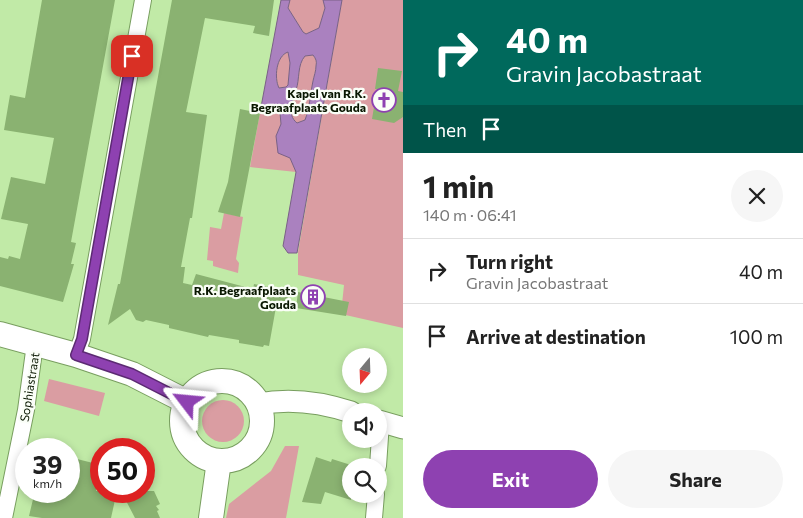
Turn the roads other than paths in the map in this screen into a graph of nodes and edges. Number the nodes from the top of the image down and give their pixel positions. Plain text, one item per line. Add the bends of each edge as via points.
1 (143, 0) edge
2 (0, 334) edge
3 (36, 344) junction
4 (76, 355) junction
5 (187, 402) junction
6 (258, 404) junction
7 (342, 409) edge
8 (387, 424) edge
9 (403, 428) edge
10 (219, 460) junction
11 (375, 503) edge
12 (4, 518) edge
13 (211, 518) edge
14 (374, 518) edge

1 - 4 street via 82,339
2 - 3 main road
3 - 4 main road
3 - 12 street, Sophiastraat
4 - 5 main road via 132,374
5 - 6 main road via 206,384 223,381 240,385 254,396
5 - 10 main road via 182,425 187,440 197,452
6 - 7 street via 287,400
6 - 10 main road via 262,424 251,449 239,457
8 - 9 street
10 - 13 main road
11 - 14 street

